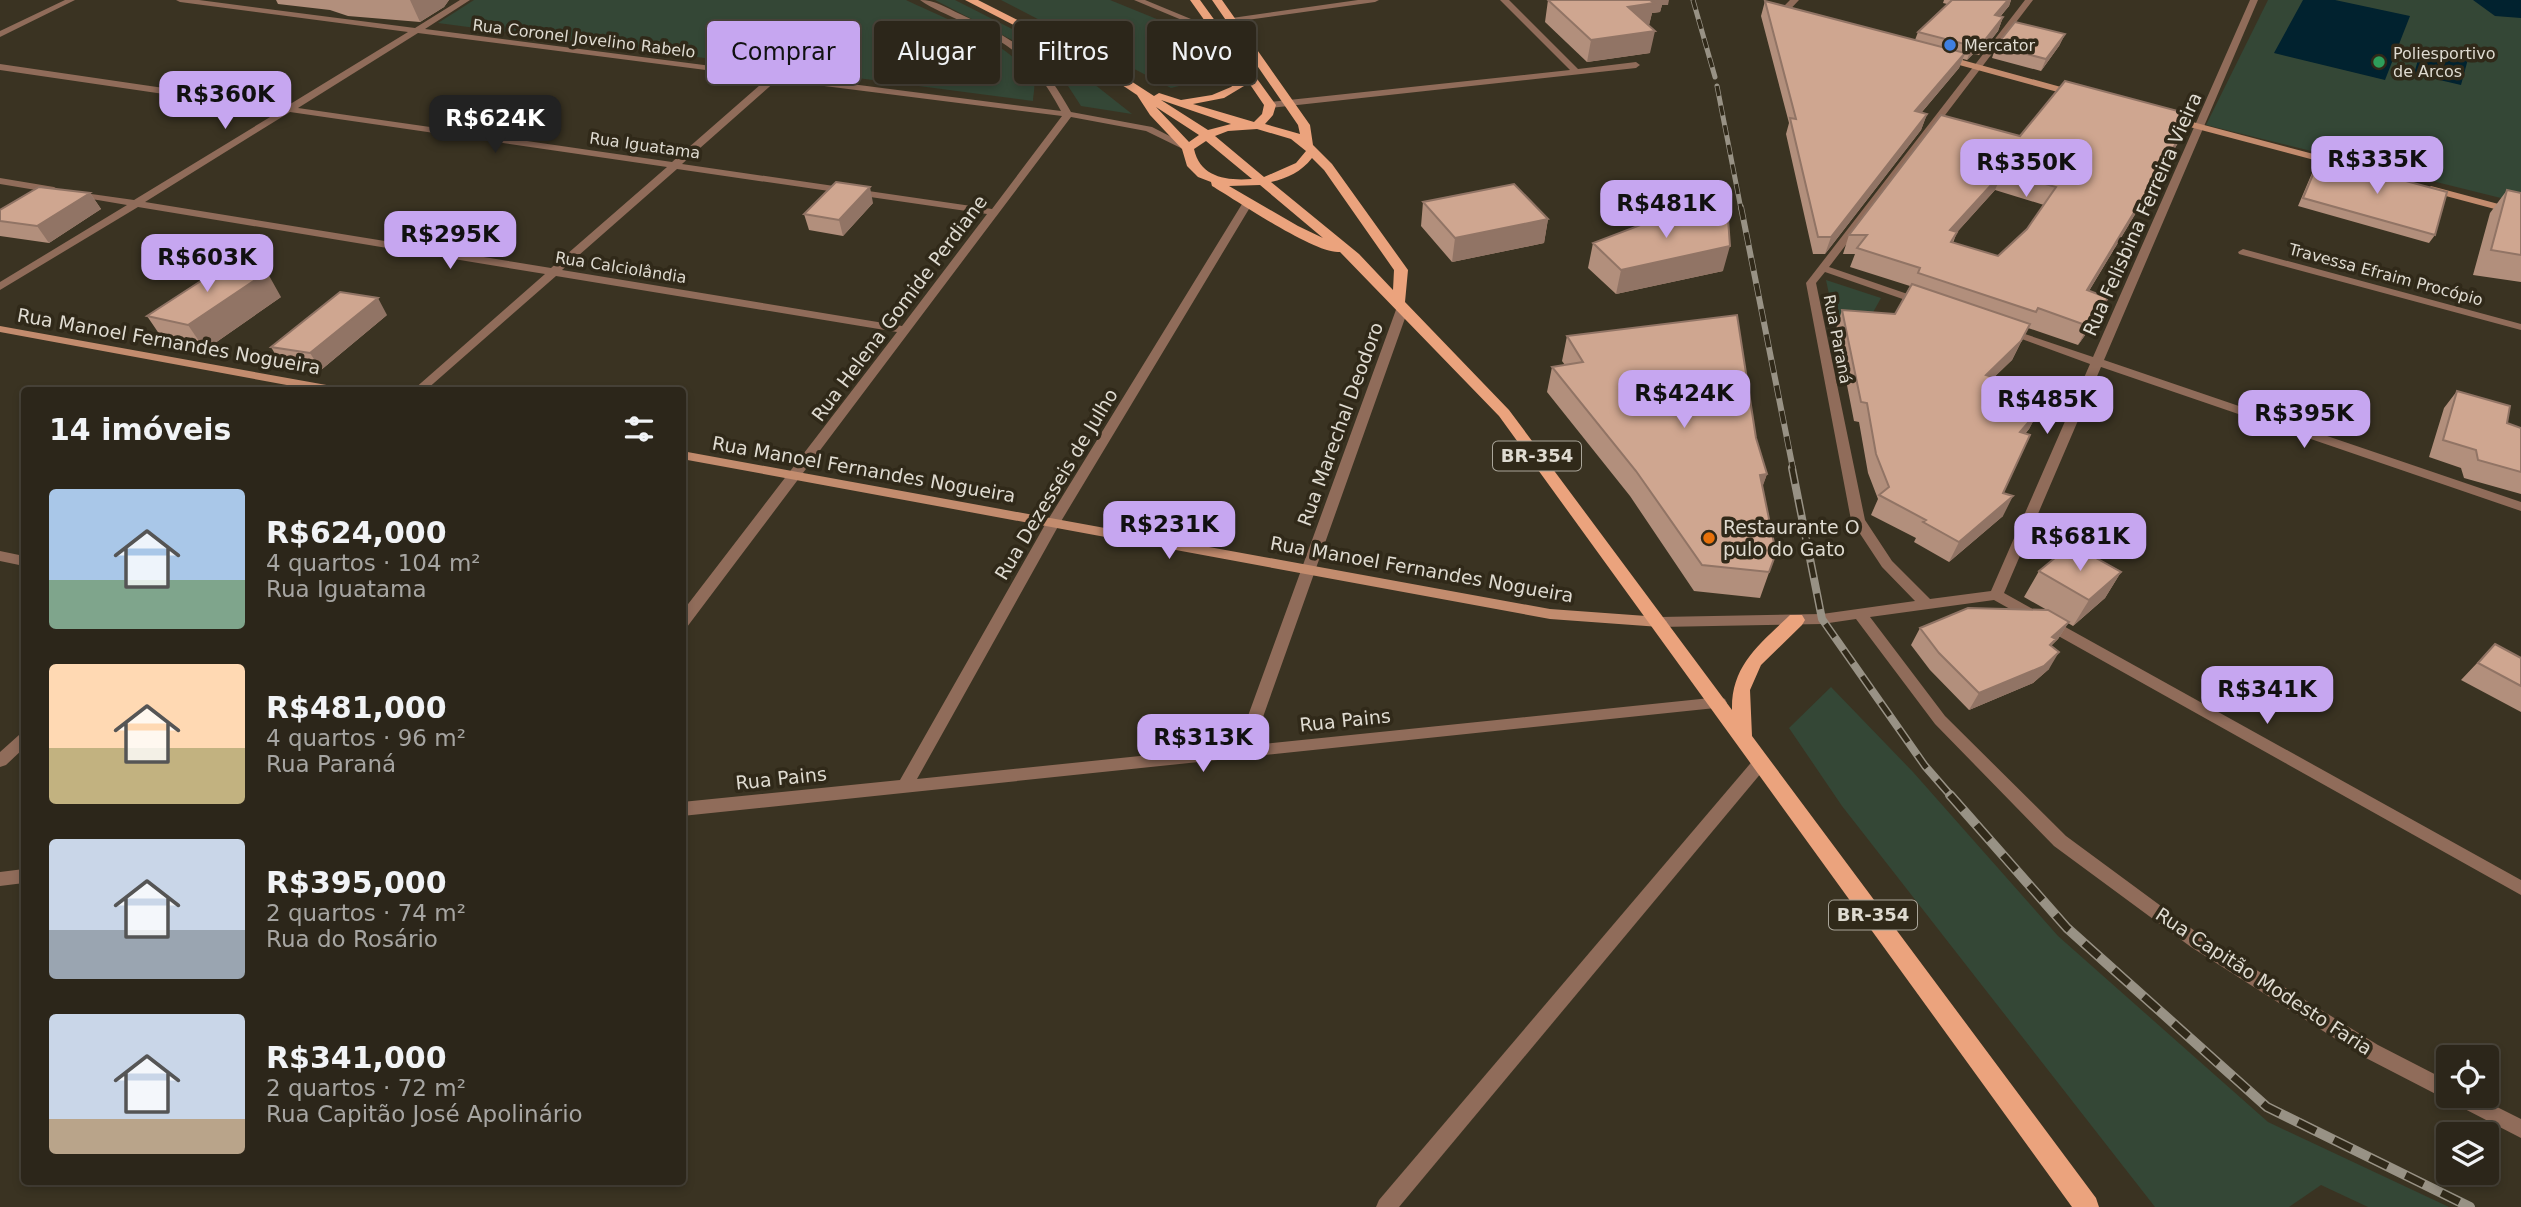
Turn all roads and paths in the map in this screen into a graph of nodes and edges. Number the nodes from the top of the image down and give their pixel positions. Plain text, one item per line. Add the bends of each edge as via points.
1 (71, 0) edge
2 (180, 0) edge
3 (466, 0) edge
4 (924, 0) edge
5 (970, 0) edge
6 (1138, 0) edge
7 (1195, 0) edge
8 (1217, 0) edge
9 (1375, 0) edge
10 (1504, 0) edge
11 (1795, 0) edge
12 (2029, 0) edge
13 (2254, 0) edge
14 (1793, 18) edge
15 (1231, 20) junction
16 (1196, 21) edge
17 (1209, 21) edge
18 (416, 30) junction
19 (0, 33) edge
20 (1938, 57) edge
21 (1636, 65) dead end
22 (0, 67) edge
23 (1977, 67) junction
24 (707, 68) edge
25 (1575, 71) junction
26 (767, 84) edge
27 (829, 84) edge
28 (1242, 84) edge
29 (1254, 84) edge
30 (1139, 89) junction
31 (2081, 95) edge
32 (1177, 101) junction
33 (1288, 103) junction
34 (1270, 105) junction
35 (288, 109) junction
36 (1068, 115) junction
37 (2160, 116) edge
38 (1253, 126) junction
39 (2199, 127) junction
40 (1205, 134) junction
41 (1188, 148) junction
42 (1310, 148) junction
43 (674, 166) junction
44 (2346, 166) edge
45 (1208, 177) junction
46 (0, 181) edge
47 (1266, 182) junction
48 (2426, 187) edge
49 (136, 204) junction
50 (1247, 204) junction
51 (994, 212) junction
52 (2521, 213) edge
53 (2243, 251) dead end
54 (1354, 257) junction
55 (1823, 268) junction
56 (554, 272) junction
57 (0, 287) edge
58 (1401, 304) junction
59 (1927, 304) edge
60 (1992, 326) edge
61 (2521, 327) edge
62 (0, 329) edge
63 (905, 330) junction
64 (2097, 362) junction
65 (316, 387) edge
66 (422, 387) edge
67 (686, 456) edge
68 (795, 475) junction
69 (2521, 507) edge
70 (1053, 523) junction
71 (0, 556) edge
72 (21, 560) edge
73 (1308, 570) junction
74 (1996, 595) junction
75 (1927, 605) junction
76 (1860, 614) junction
77 (686, 618) edge
78 (1796, 620) junction
79 (1660, 622) junction
80 (1720, 703) junction
81 (1743, 736) junction
82 (21, 742) edge
83 (1243, 752) junction
84 (0, 761) edge
85 (1760, 762) junction
86 (904, 787) junction
87 (686, 809) edge
88 (21, 876) edge
89 (0, 879) edge
90 (2521, 888) edge
91 (2436, 1085) edge
92 (2480, 1108) edge
93 (2521, 1129) edge
94 (1386, 1207) edge
95 (2087, 1207) edge

1 - 19 street
2 - 18 street, Rua Coronel Jovelino Rabelo
3 - 18 street
4 - 36 street via 1034,62
5 - 30 main road, BR-354
6 - 16 street
7 - 17 main road
8 - 15 main road
9 - 15 street
10 - 25 street
11 - 14 street via 1780,15
12 - 23 street, Rua Paraná
13 - 39 street, Rua Felisbina Ferreira Vieira
15 - 33 main road
18 - 24 street, Rua Coronel Jovelino Rabelo
18 - 35 street
20 - 23 street
21 - 25 street
22 - 35 street, Rua Iguatama
23 - 31 street
23 - 55 street, Rua Paraná
25 - 33 street
26 - 43 street
27 - 36 street, Rua Coronel Jovelino Rabelo
28 - 32 main road via 1234,92 1208,99
29 - 34 main road
30 - 32 main road
30 - 40 main road, BR-354
30 - 41 main road via 1154,113
32 - 38 main road
33 - 34 street
33 - 42 main road via 1304,125
34 - 38 main road via 1268,116
35 - 43 street, Rua Iguatama
35 - 49 street
36 - 41 street, Rua Coronel Jovelino Rabelo via 1149,129
36 - 51 street, Rua Helena Gomide Perdiane
37 - 39 street
38 - 40 main road
38 - 42 main road via 1294,135
39 - 44 street
39 - 64 street, Rua Felisbina Ferreira Vieira
40 - 41 main road
40 - 47 main road, BR-354
41 - 45 main road via 1187,159
42 - 47 main road via 1305,164
42 - 58 main road via 1401,270
43 - 51 street, Rua Iguatama
43 - 56 street
45 - 47 main road via 1235,183
45 - 50 main road
46 - 49 street, Rua Calciolândia
47 - 54 main road, BR-354
48 - 52 street
49 - 56 street, Rua Calciolândia
49 - 57 street
50 - 54 main road
50 - 70 street, Rua Dezesseis de Julho
51 - 63 street, Rua Helena Gomide Perdiane
53 - 61 street, Travessa Efraim Procópio
54 - 58 main road, BR-354
55 - 59 street
55 - 75 street, Rua Paraná via 1811,283 1858,520 1887,564
56 - 63 street, Rua Calciolândia
56 - 66 street
58 - 73 street, Rua Marechal Deodoro
58 - 79 main road, BR-354 via 1504,413
60 - 64 street
62 - 65 street, Rua Manoel Fernandes Nogueira
63 - 68 street, Rua Helena Gomide Perdiane
64 - 69 street
64 - 74 street, Rua Felisbina Ferreira Vieira
67 - 68 street, Rua Manoel Fernandes Nogueira
68 - 70 street, Rua Manoel Fernandes Nogueira
68 - 77 street, Rua Helena Gomide Perdiane
70 - 73 street, Rua Manoel Fernandes Nogueira
70 - 86 street, Rua Dezesseis de Julho
71 - 72 street
73 - 79 street, Rua Manoel Fernandes Nogueira via 1550,614
73 - 83 street, Rua Marechal Deodoro
74 - 75 street
74 - 90 street
75 - 76 street
76 - 78 street
76 - 91 street, Rua Capitão Modesto Faria via 1940,720 2060,841 2197,942 2371,1051
78 - 79 street
78 - 81 main road via 1754,661 1741,690
79 - 80 main road, BR-354
80 - 81 main road, BR-354
80 - 83 street, Rua Pains
81 - 85 main road, BR-354
82 - 84 street
83 - 86 street, Rua Pains
85 - 94 street
85 - 95 main road, BR-354
86 - 87 street, Rua Pains
88 - 89 street
92 - 93 street

